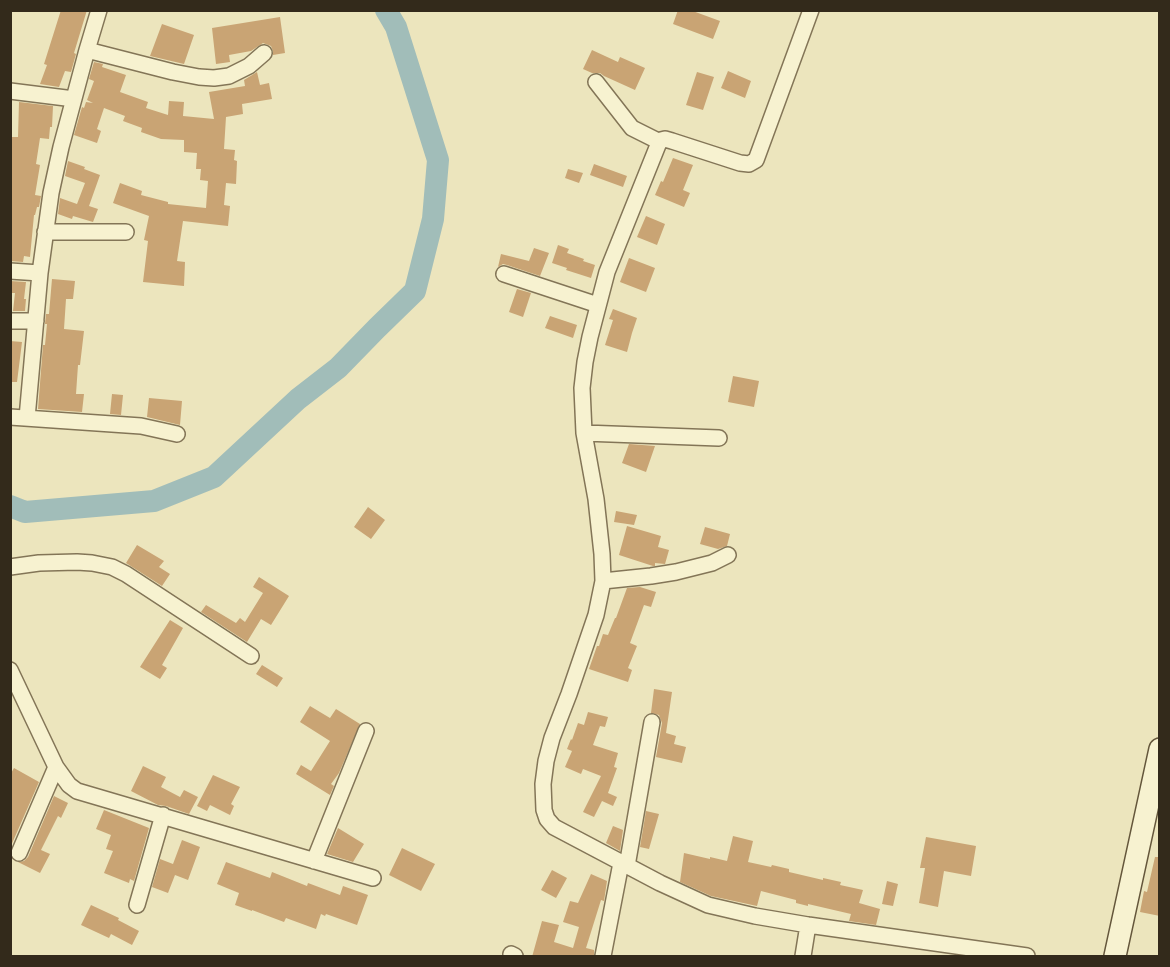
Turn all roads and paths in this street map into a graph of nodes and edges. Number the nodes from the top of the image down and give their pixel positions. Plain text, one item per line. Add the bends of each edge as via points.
1 (99, 10) edge
2 (811, 10) edge
3 (87, 50) junction
4 (264, 53) dead end
5 (596, 82) dead end
6 (10, 91) edge
7 (74, 99) junction
8 (660, 142) junction
9 (45, 232) junction
10 (126, 232) dead end
11 (10, 271) edge
12 (40, 273) junction
13 (504, 274) dead end
14 (598, 305) junction
15 (10, 321) edge
16 (36, 321) junction
17 (10, 417) edge
18 (27, 418) junction
19 (584, 433) junction
20 (177, 434) dead end
21 (719, 438) dead end
22 (728, 555) dead end
23 (10, 567) edge
24 (603, 581) junction
25 (251, 656) dead end
26 (10, 669) edge
27 (652, 722) dead end
28 (366, 730) dead end
29 (1160, 749) edge
30 (56, 767) junction
31 (163, 815) junction
32 (19, 853) dead end
33 (314, 861) junction
34 (624, 864) junction
35 (373, 878) dead end
36 (137, 904) dead end
37 (808, 925) junction
38 (603, 957) edge
39 (803, 957) edge
40 (1027, 957) edge
41 (1115, 957) edge

1 - 3 street
2 - 8 street via 754,162 740,163 672,141
3 - 4 street via 172,72 214,78 229,76
3 - 7 street
5 - 8 street via 632,128
6 - 7 street
7 - 9 street via 60,147
8 - 14 street via 607,272
9 - 10 street
9 - 12 street
11 - 12 street
12 - 16 street
13 - 14 street
14 - 19 street via 583,375
15 - 16 street
16 - 18 street
17 - 18 street
18 - 20 street via 141,426
19 - 21 street
19 - 24 street via 596,499
22 - 24 street via 676,572
23 - 25 street via 77,562 112,567
24 - 34 street via 592,629 552,738 543,792 551,825
26 - 30 street
27 - 34 street
28 - 33 street
29 - 41 street
30 - 31 street via 77,791
30 - 32 street
31 - 33 street
31 - 36 street
33 - 35 street
34 - 37 street via 708,905
34 - 38 street
37 - 39 street
37 - 40 street

